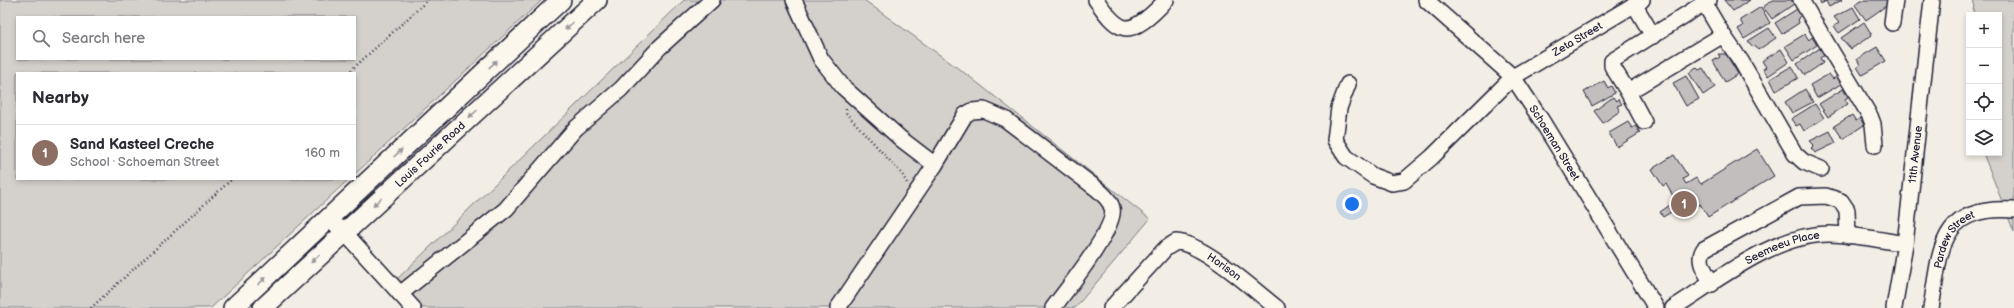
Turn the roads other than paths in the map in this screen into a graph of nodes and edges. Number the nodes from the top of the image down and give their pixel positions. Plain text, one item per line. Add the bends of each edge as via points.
1 (561, 0) edge
2 (597, 0) edge
3 (712, 0) edge
4 (794, 0) edge
5 (1096, 0) edge
6 (1166, 0) edge
7 (1426, 0) edge
8 (1802, 0) edge
9 (1895, 0) edge
10 (1932, 0) edge
11 (1638, 2) edge
12 (1707, 2) edge
13 (1892, 23) dead end
14 (1723, 35) junction
15 (1653, 36) junction
16 (1513, 77) junction
17 (1348, 84) dead end
18 (1628, 92) junction
19 (1644, 122) dead end
20 (1875, 145) dead end
21 (935, 165) junction
22 (1821, 169) dead end
23 (2014, 210) edge
24 (329, 218) junction
25 (344, 232) junction
26 (1848, 236) junction
27 (1905, 244) junction
28 (1712, 284) junction
29 (400, 294) junction
30 (233, 308) edge
31 (263, 308) edge
32 (413, 308) edge
33 (838, 308) edge
34 (1053, 308) edge
35 (1111, 308) edge
36 (1277, 308) edge
37 (1656, 308) edge
38 (1673, 308) edge
39 (1894, 308) edge
40 (1931, 308) edge

24 -> 1 main road, Louis Fourie Road
2 -> 25 main road, Louis Fourie Road
3 - 29 street via 660,47 621,89 575,129 506,209
4 - 21 street via 820,59 843,87 901,139
5 - 6 street via 1109,17 1126,28 1139,24
7 - 16 street, Schoeman Street
8 - 20 street via 1870,116
9 - 13 street
10 - 27 street, 11th Avenue
11 - 15 street
11 - 16 street, Zeta Street
12 - 14 street
12 - 15 street
14 - 18 street
14 - 22 street via 1795,154 1800,160
15 - 18 street via 1612,61 1612,66
16 - 17 street, Zeta Street via 1411,177 1392,183 1373,176 1346,158 1335,140 1339,108
16 - 37 street, Schoeman Street
18 - 19 street
21 - 33 street
21 - 34 street via 965,115 972,111 984,110 1005,119 1108,200 1113,209 1113,218 1107,230
23 - 40 street, Pardew Street via 1993,209 1970,214 1950,230 1941,250
24 - 25 street
30 -> 24 main road, Louis Fourie Road
25 - 29 street
25 -> 31 main road, Louis Fourie Road
26 - 27 street, Seemeeu Place
26 - 28 street, Seemeeu Place via 1828,234 1797,238 1762,252
26 - 28 street via 1847,210 1842,201 1826,196 1799,197 1704,249 1700,256 1701,262
27 - 39 street, 11th Avenue
28 - 38 street, Seemeeu Place
29 - 32 street
35 - 36 street, Horison via 1166,248 1176,242 1192,246 1210,257

